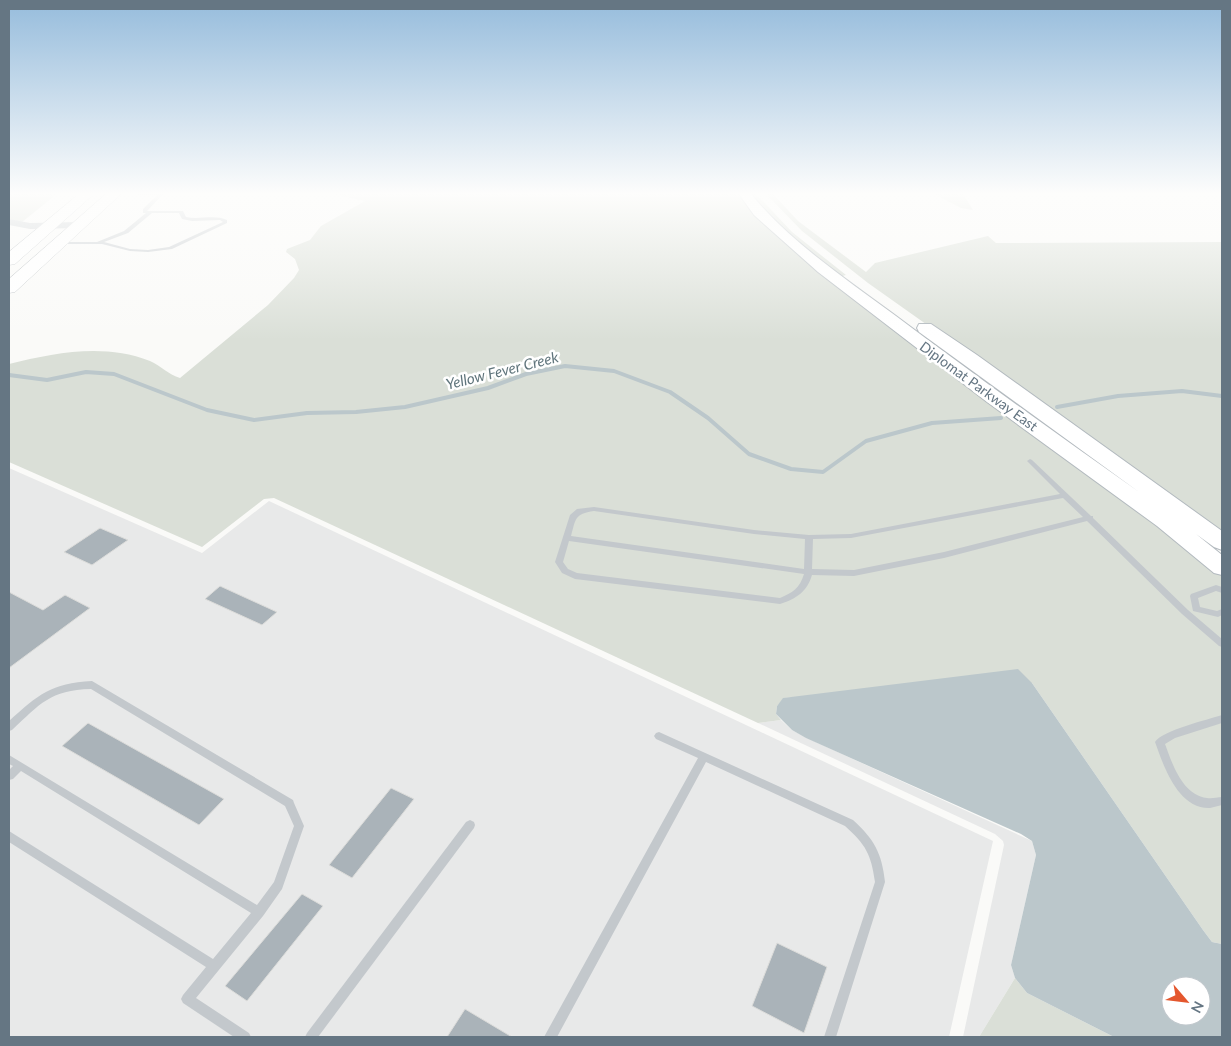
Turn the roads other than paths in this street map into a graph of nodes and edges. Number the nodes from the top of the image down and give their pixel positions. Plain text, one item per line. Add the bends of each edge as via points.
1 (29, 243) edge
2 (58, 243) joint
3 (92, 243) joint
4 (182, 243) edge
5 (792, 243) edge
6 (810, 243) edge
7 (9, 260) edge
8 (850, 281) junction
9 (9, 288) edge
10 (1030, 461) dead end
11 (1066, 495) junction
12 (1090, 518) junction
13 (809, 537) junction
14 (566, 538) junction
15 (1222, 542) edge
16 (1222, 567) edge
17 (808, 572) junction
18 (1222, 590) edge
19 (1196, 609) junction
20 (1185, 612) junction
21 (1222, 612) edge
22 (1222, 644) edge
23 (1222, 720) edge
24 (9, 726) edge
25 (658, 736) dead end
26 (704, 757) junction
27 (9, 759) edge
28 (20, 766) junction
29 (9, 776) edge
30 (1222, 801) edge
31 (470, 825) dead end
32 (9, 836) edge
33 (259, 912) junction
34 (214, 966) junction
35 (245, 1037) edge
36 (311, 1037) edge
37 (550, 1037) edge
38 (830, 1037) edge

1 - 7 main road
2 - 3 lane
2 - 9 main road
3 - 4 lane via 148,251
5 - 8 main road, Diplomat Parkway East
6 - 8 main road, Diplomat Parkway East
8 - 15 main road, Diplomat Parkway East
8 - 16 main road, Diplomat Parkway East via 988,393 1165,521
10 - 11 lane
11 - 12 lane
11 - 13 lane via 851,536
12 - 17 lane via 944,555 854,573
12 - 20 lane
13 - 14 lane via 594,509 580,511 573,517
13 - 17 lane
14 - 17 lane
14 - 17 lane via 559,562 565,571 575,576 780,601 793,598 802,590
18 - 19 lane via 1216,588 1194,596
19 - 20 lane
19 - 21 lane
20 - 22 lane
23 - 30 lane via 1172,734 1160,742 1168,768 1179,787 1198,801 1215,804
24 - 33 lane via 48,692 70,685 92,685 289,803 299,826 278,885
25 - 26 lane
26 - 37 lane
26 - 38 lane via 849,823 869,841 878,861 880,882
27 - 28 lane
28 - 29 lane
28 - 33 lane
31 - 36 lane
32 - 34 lane
33 - 34 lane
34 - 35 lane via 187,999

